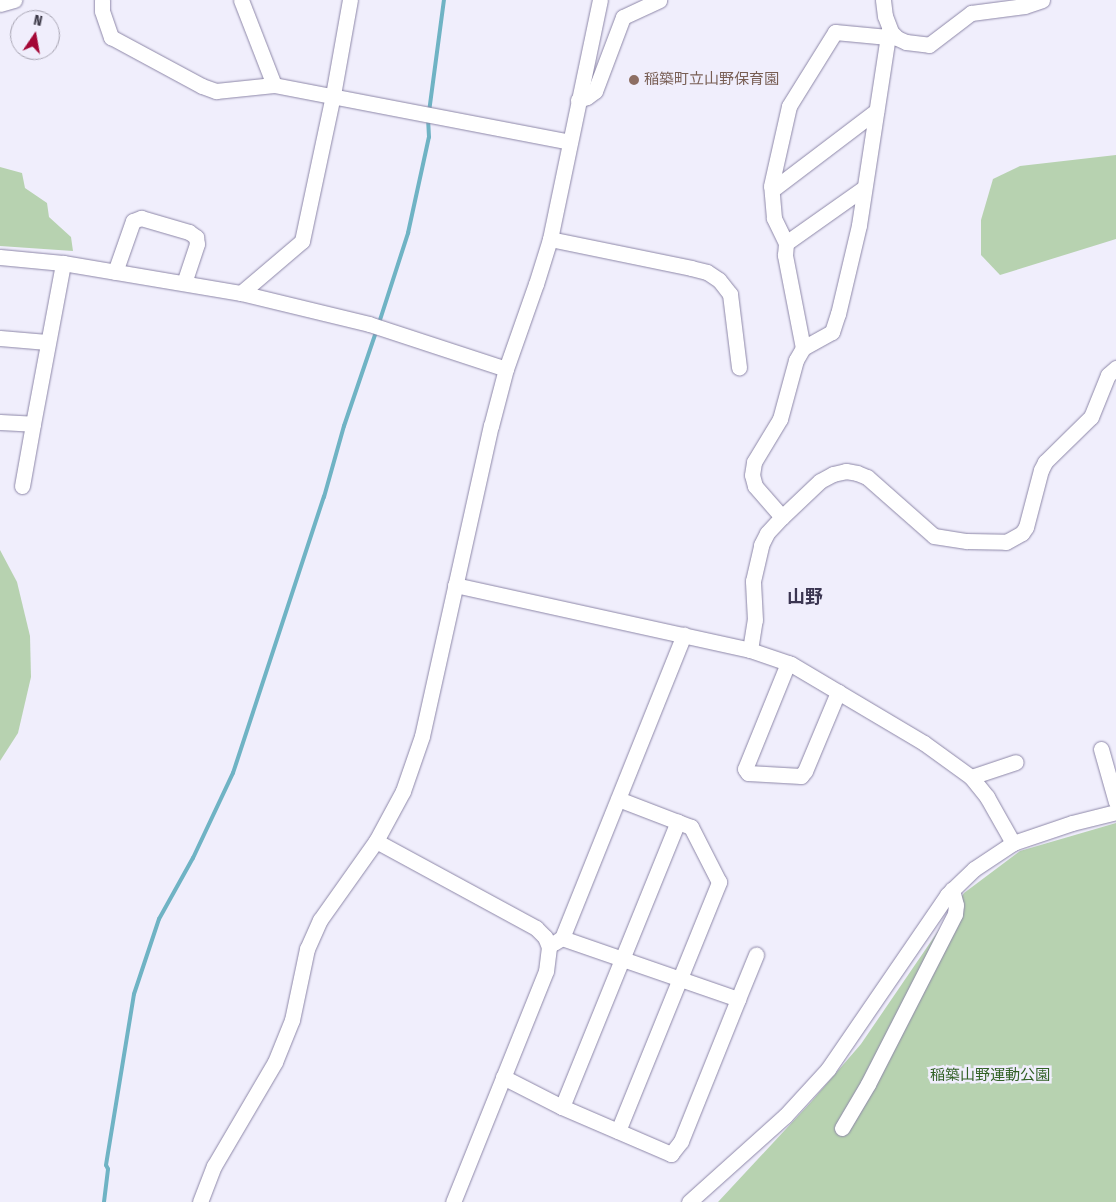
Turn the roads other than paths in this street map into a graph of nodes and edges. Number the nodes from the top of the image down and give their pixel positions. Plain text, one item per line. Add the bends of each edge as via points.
1 (14, 0) edge
2 (102, 0) edge
3 (241, 0) edge
4 (350, 0) edge
5 (600, 0) edge
6 (660, 0) edge
7 (883, 0) edge
8 (1042, 0) edge
9 (0, 4) edge
10 (889, 34) junction
11 (274, 85) junction
12 (333, 95) junction
13 (578, 100) junction
14 (876, 111) junction
15 (568, 142) junction
16 (864, 188) junction
17 (772, 190) junction
18 (550, 239) junction
19 (786, 243) junction
20 (0, 257) edge
21 (63, 263) junction
22 (115, 272) junction
23 (184, 283) junction
24 (241, 293) junction
25 (0, 338) edge
26 (47, 342) junction
27 (803, 348) junction
28 (739, 367) dead end
29 (1116, 368) edge
30 (506, 369) junction
31 (0, 422) edge
32 (33, 424) junction
33 (22, 486) dead end
34 (782, 517) junction
35 (455, 584) junction
36 (684, 635) junction
37 (750, 650) junction
38 (788, 663) junction
39 (838, 692) junction
40 (1101, 749) dead end
41 (1016, 762) dead end
42 (970, 777) junction
43 (618, 798) junction
44 (1116, 802) edge
45 (1116, 812) edge
46 (678, 822) junction
47 (376, 841) junction
48 (1013, 843) junction
49 (952, 890) junction
50 (562, 938) junction
51 (549, 947) junction
52 (756, 955) dead end
53 (623, 959) junction
54 (680, 978) junction
55 (738, 1000) junction
56 (503, 1077) junction
57 (562, 1107) junction
58 (842, 1128) dead end
59 (618, 1131) junction
60 (200, 1202) edge
61 (453, 1202) edge
62 (689, 1202) edge

1 - 9 street
2 - 11 street via 102,11 111,37 202,86 216,91
3 - 11 street
4 - 12 street
5 - 13 street
6 - 13 street via 623,17 595,91
7 - 10 street
8 - 10 street via 1025,6 971,13 929,45 919,45
10 - 14 street
10 - 17 street via 835,32 789,106
11 - 12 street
12 - 15 street
12 - 24 street via 302,241
13 - 15 street
14 - 16 street
14 - 17 street
15 - 18 street
16 - 19 street
16 - 27 street via 859,224 832,332
17 - 19 street via 774,218
18 - 28 street via 691,268 707,272 719,280 730,294
18 - 30 street
19 - 27 street via 785,255
20 - 21 street
21 - 22 street
21 - 26 street
22 - 23 street
22 - 23 street via 133,222 141,218 196,237 197,244
23 - 24 street
24 - 30 street via 369,324
25 - 26 street
26 - 32 street
27 - 34 street via 796,360 780,419 754,462 752,475 755,486
29 - 34 street via 1108,376 1091,417 1045,462 1026,527 1022,534 1006,542 934,536 867,477 846,471 820,481
30 - 35 street
31 - 32 street
32 - 33 street
34 - 37 street via 767,533 755,565 755,620
35 - 36 street
35 - 47 street via 422,736 403,791
36 - 37 street
36 - 43 street
37 - 38 street
38 - 39 street
38 - 39 street via 745,769 748,773 800,776
39 - 42 street via 924,743
40 - 44 street
41 - 42 street
42 - 48 street via 987,797
43 - 46 street
43 - 50 street
45 - 48 street
46 - 53 street
46 - 54 street via 691,827 719,882
47 - 51 street via 536,928
47 - 60 street via 320,920 307,949 292,1020 275,1062 214,1166
48 - 49 street via 974,869
49 - 58 street via 955,914 870,1082
49 - 62 street via 828,1069 785,1116
50 - 51 street
50 - 53 street
51 - 56 street via 546,971
52 - 55 street
53 - 54 street
53 - 57 street
54 - 55 street
54 - 59 street
55 - 59 street via 681,1141 671,1154
56 - 57 street
56 - 61 street
57 - 59 street

